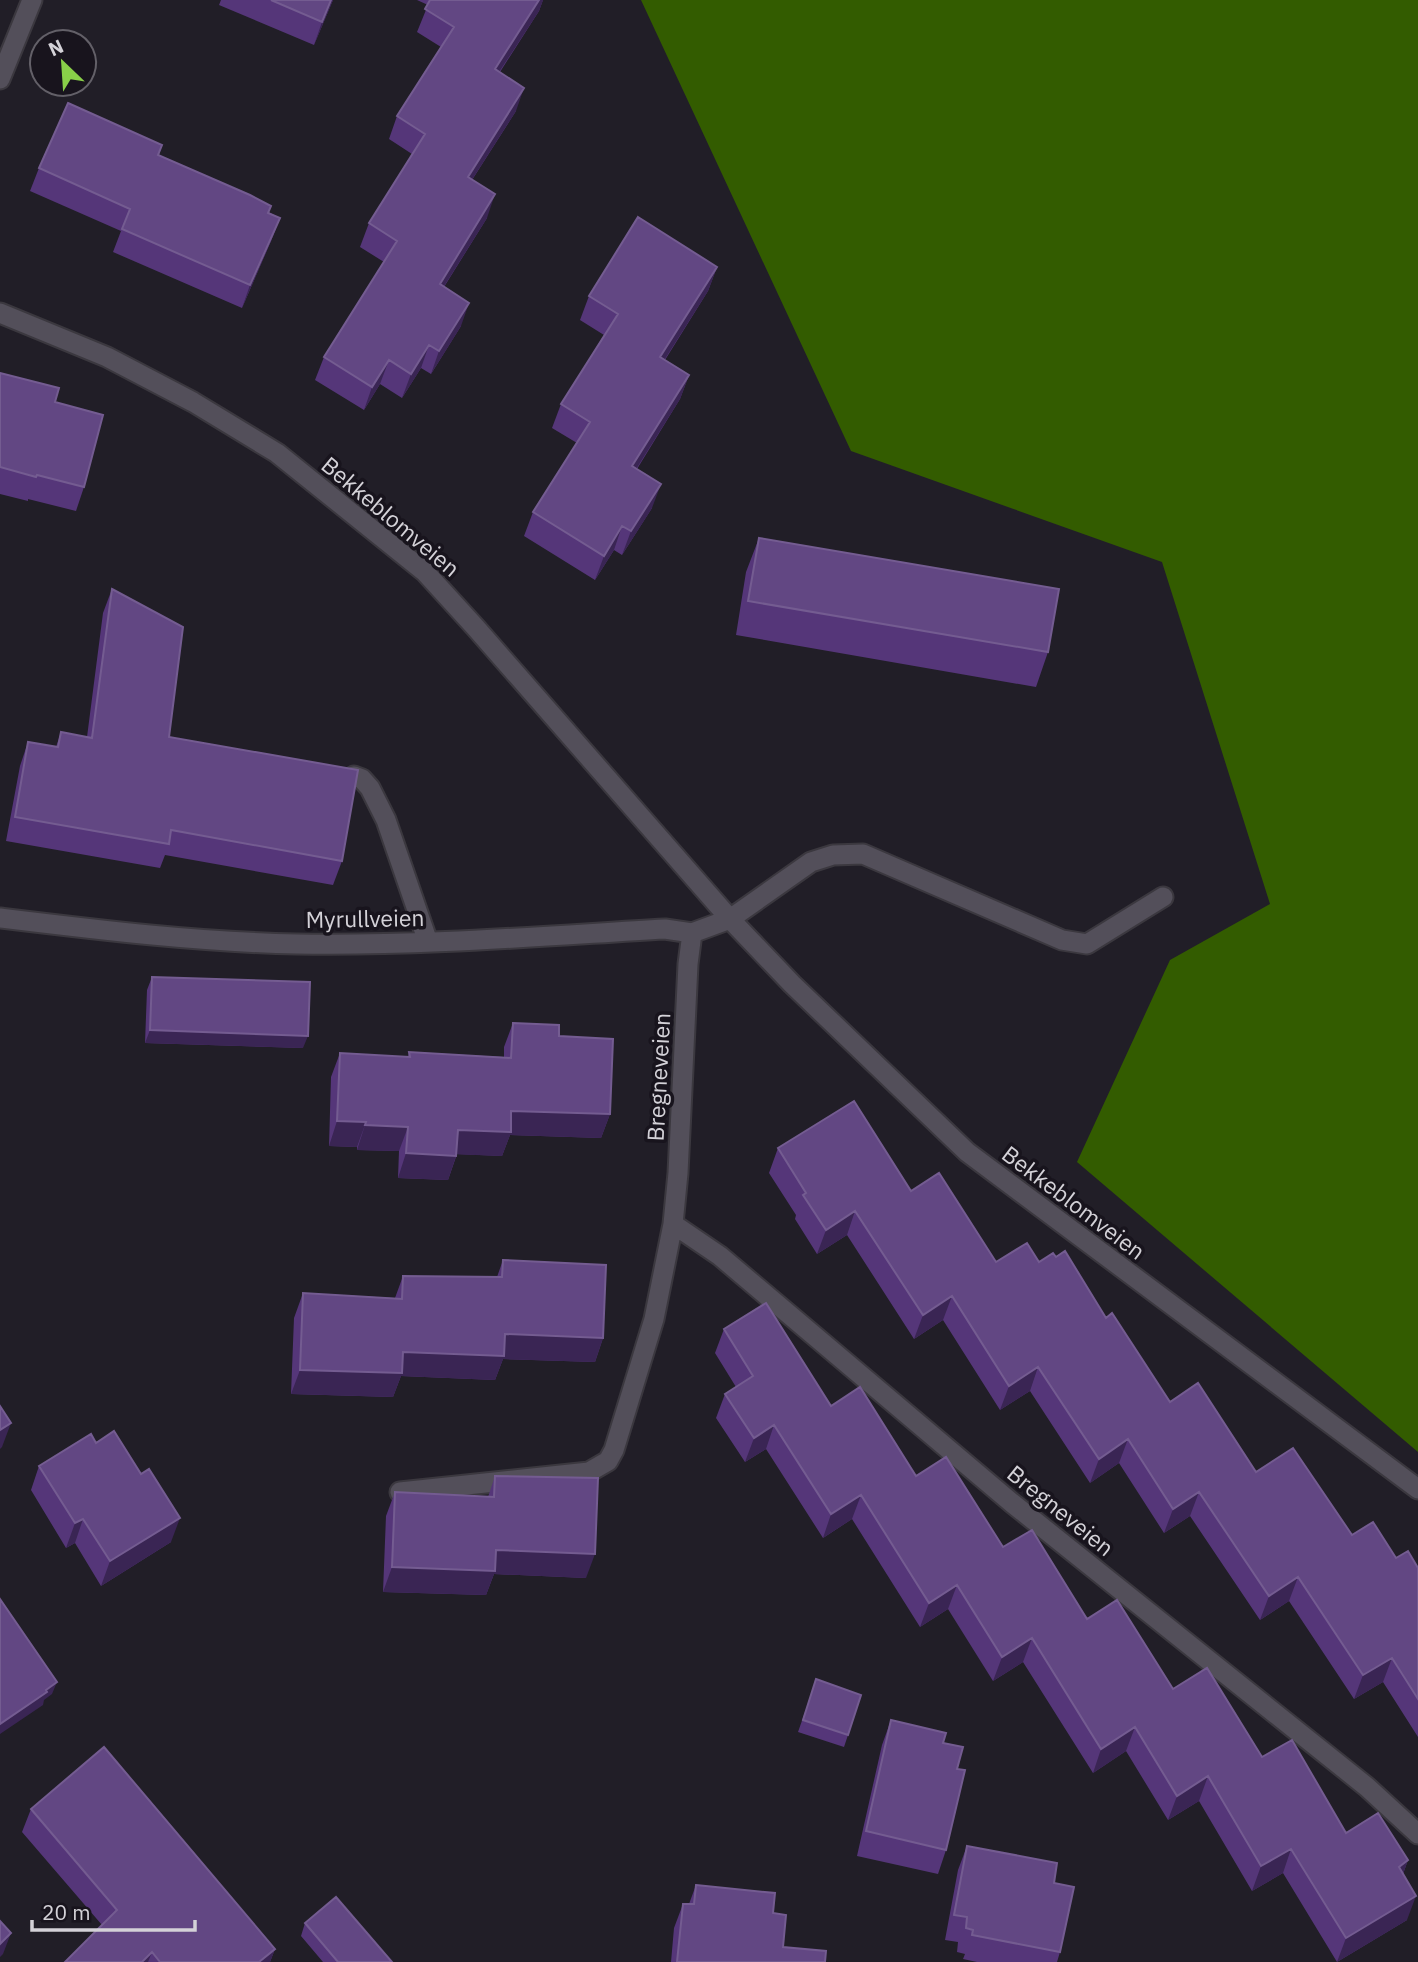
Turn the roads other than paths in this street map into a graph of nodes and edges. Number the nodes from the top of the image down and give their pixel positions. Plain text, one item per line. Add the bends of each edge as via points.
1 (32, 0) edge
2 (0, 79) edge
3 (0, 313) edge
4 (354, 776) edge
5 (1163, 897) dead end
6 (0, 918) edge
7 (730, 919) junction
8 (692, 933) junction
9 (428, 942) junction
10 (673, 1224) junction
11 (1418, 1489) edge
12 (400, 1492) edge
13 (1418, 1833) edge

1 - 2 street
3 - 7 street, Bekkeblomveien via 107,357 267,447 425,572
4 - 9 street via 370,788 386,820
5 - 7 street via 1087,944 1062,940 863,853 811,862
6 - 9 street, Myrullveien via 151,937 298,944
7 - 8 street, Myrullveien
7 - 11 street, Bekkeblomveien via 967,1152
8 - 9 street, Myrullveien via 665,929
8 - 10 street, Bregneveien
10 - 12 street, Bregneveien via 654,1318 608,1461 589,1472
10 - 13 street, Bregneveien via 720,1256 1012,1503 1367,1787

